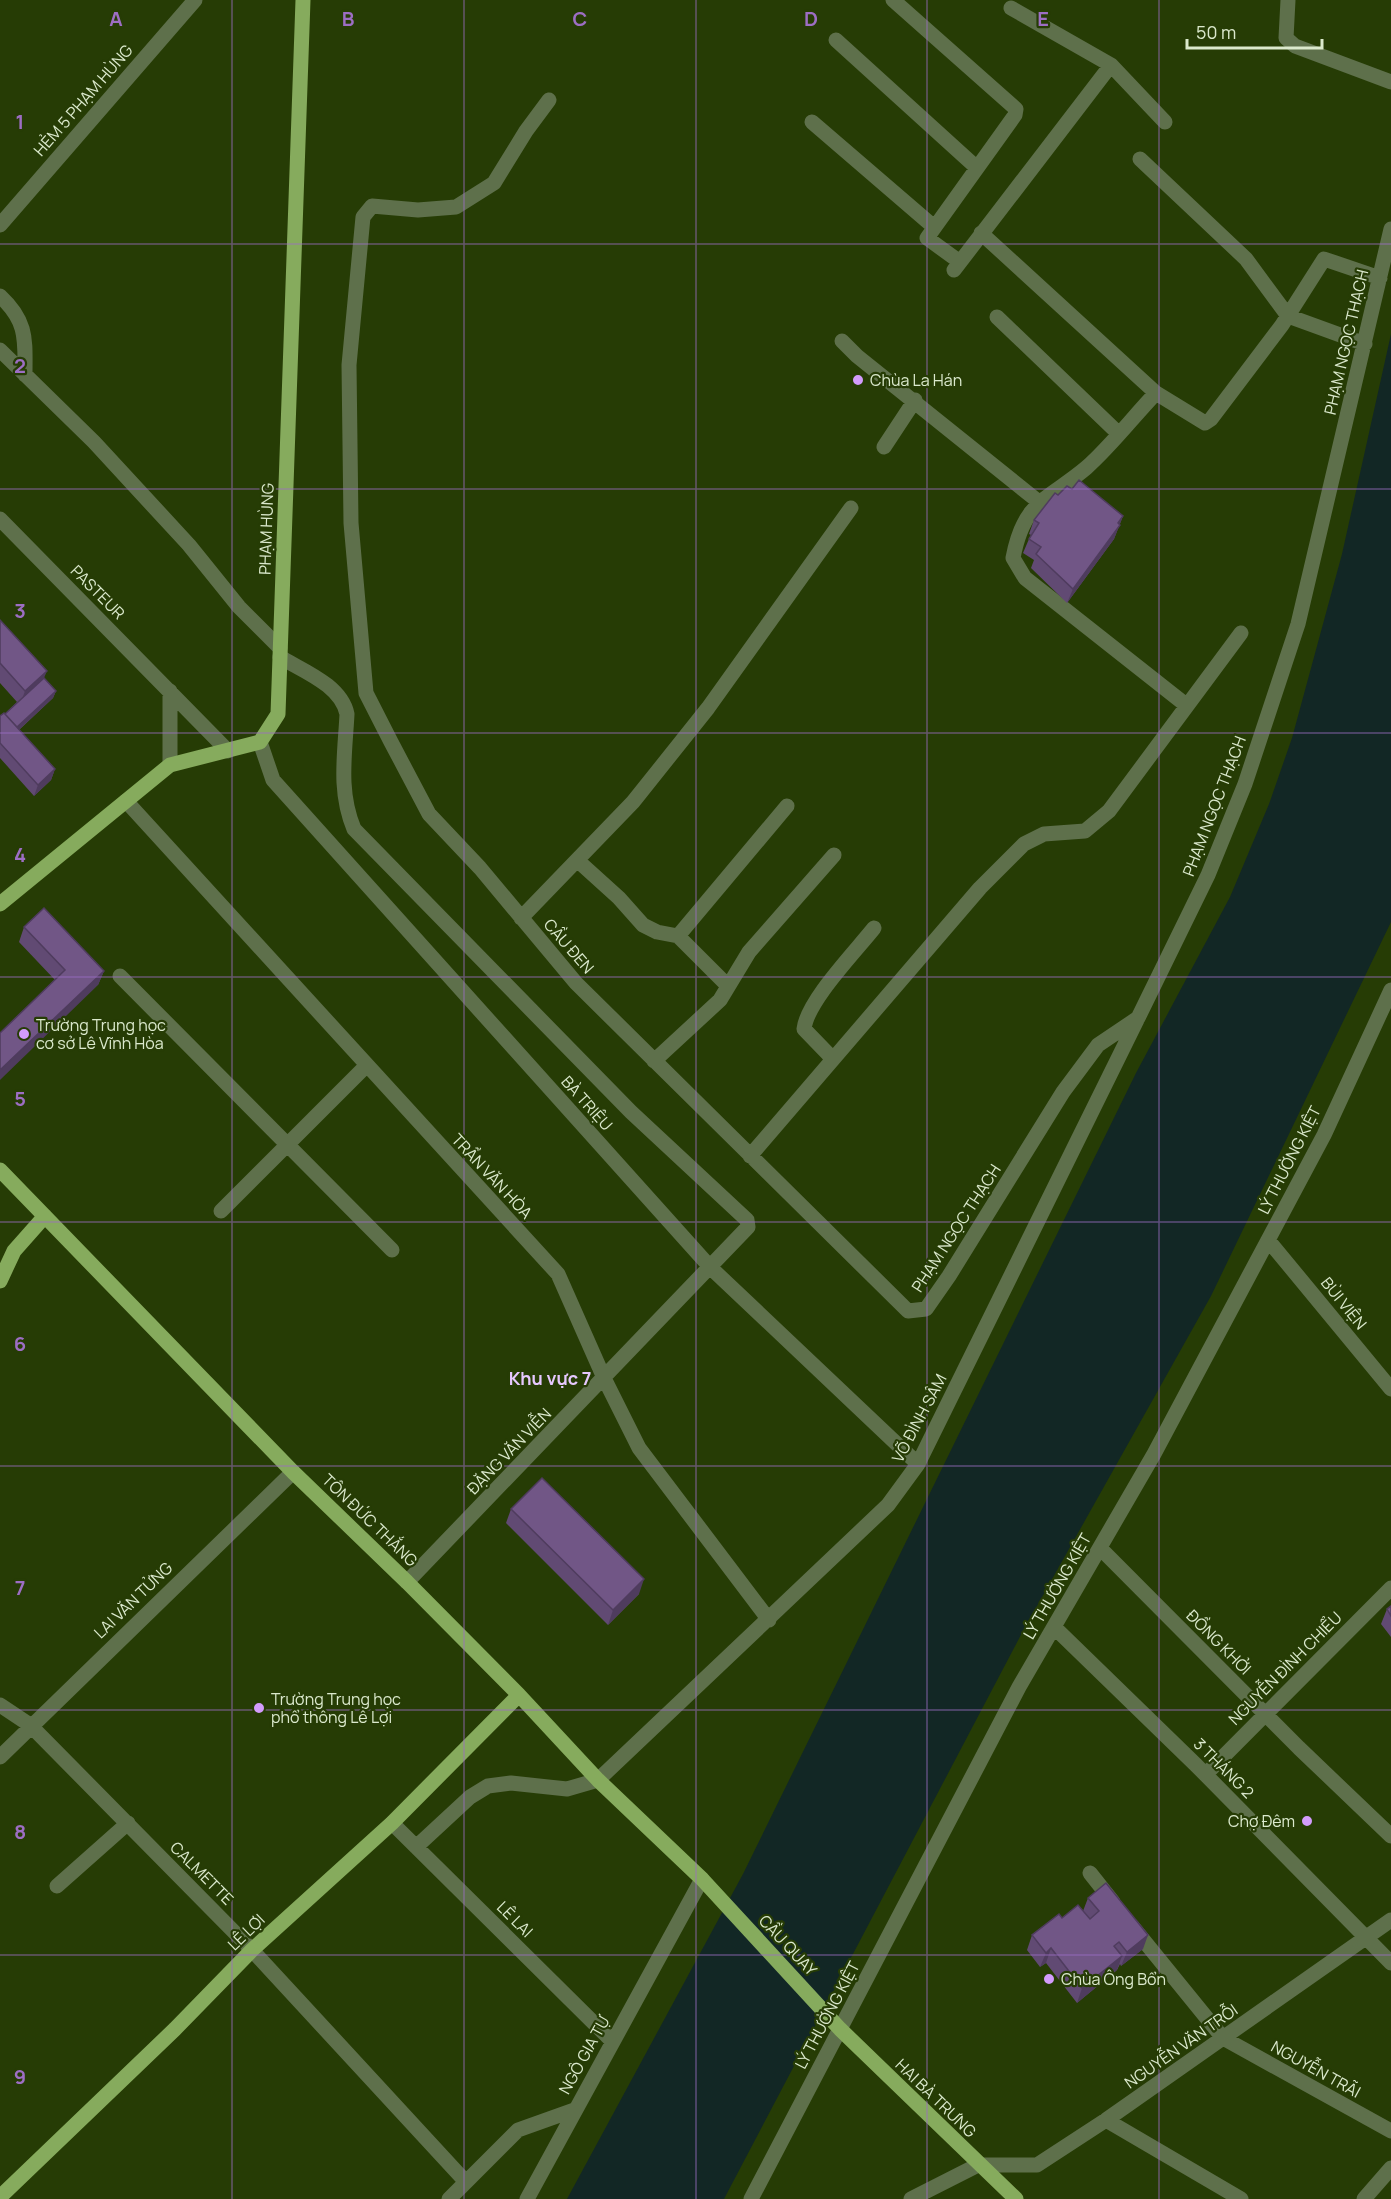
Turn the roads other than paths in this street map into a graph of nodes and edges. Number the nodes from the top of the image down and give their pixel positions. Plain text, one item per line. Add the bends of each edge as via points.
1 (195, 0) edge
2 (303, 0) edge
3 (893, 0) edge
4 (1288, 0) edge
5 (1011, 9) dead end
6 (836, 40) dead end
7 (1111, 65) junction
8 (1391, 82) edge
9 (549, 100) dead end
10 (812, 122) dead end
11 (1165, 122) dead end
12 (1140, 159) dead end
13 (977, 168) junction
14 (0, 225) edge
15 (934, 227) junction
16 (1391, 229) edge
17 (981, 234) junction
18 (1380, 278) junction
19 (0, 296) edge
20 (1288, 316) junction
21 (998, 317) dead end
22 (842, 341) dead end
23 (1365, 344) junction
24 (0, 350) edge
25 (26, 375) junction
26 (1156, 393) junction
27 (915, 400) junction
28 (1118, 433) junction
29 (884, 447) dead end
30 (1039, 502) junction
31 (850, 508) dead end
32 (0, 519) edge
33 (1241, 633) dead end
34 (280, 652) junction
35 (170, 691) junction
36 (1186, 705) junction
37 (260, 742) junction
38 (228, 751) junction
39 (170, 765) junction
40 (126, 801) junction
41 (788, 806) dead end
42 (834, 855) dead end
43 (577, 860) junction
44 (0, 904) edge
45 (521, 918) junction
46 (874, 928) dead end
47 (678, 936) junction
48 (120, 976) dead end
49 (728, 986) junction
50 (1391, 990) edge
51 (1138, 1018) junction
52 (833, 1059) junction
53 (654, 1061) junction
54 (366, 1066) junction
55 (287, 1146) junction
56 (750, 1156) junction
57 (0, 1170) edge
58 (221, 1211) dead end
59 (45, 1216) junction
60 (1268, 1240) junction
61 (392, 1250) dead end
62 (711, 1268) junction
63 (0, 1281) edge
64 (908, 1311) joint
65 (604, 1378) junction
66 (1391, 1389) edge
67 (918, 1464) junction
68 (293, 1472) junction
69 (1100, 1548) junction
70 (407, 1582) junction
71 (1391, 1588) edge
72 (769, 1620) junction
73 (1054, 1627) junction
74 (519, 1695) junction
75 (0, 1705) edge
76 (1264, 1713) junction
77 (30, 1725) junction
78 (0, 1756) edge
79 (1206, 1774) junction
80 (598, 1780) junction
81 (128, 1823) junction
82 (392, 1823) junction
83 (1391, 1836) edge
84 (416, 1847) junction
85 (1090, 1873) dead end
86 (702, 1879) junction
87 (57, 1886) dead end
88 (716, 1894) joint
89 (1391, 1920) edge
90 (1367, 1937) junction
91 (252, 1950) junction
92 (1391, 1963) edge
93 (836, 2025) junction
94 (1223, 2038) junction
95 (612, 2041) junction
96 (574, 2110) junction
97 (1106, 2120) junction
98 (1391, 2131) edge
99 (978, 2165) junction
100 (1391, 2168) edge
101 (466, 2182) junction
102 (0, 2197) edge
103 (448, 2199) edge
104 (527, 2199) edge
105 (751, 2199) edge
106 (910, 2199) edge
107 (1016, 2199) edge
108 (1241, 2199) edge
109 (1364, 2199) edge

1 - 14 street, HẺM 5 PHẠM HÙNG
2 - 34 main road, PHẠM HÙNG
3 - 13 street via 1016,109 1016,115
4 - 8 street via 1286,38 1295,46
5 - 7 street
6 - 13 street
7 - 11 street
7 - 17 street
9 - 45 street, CẦU ĐEN via 494,183 456,207 418,210 372,206 363,217 349,365 351,523 366,693 429,814
10 - 15 street
12 - 20 street via 1246,259
13 - 15 street
15 - 17 street via 927,238 957,266
16 - 18 street, PHẠM NGỌC THẠCH
17 - 26 street
18 - 20 street via 1324,259
18 - 23 street, PHẠM NGỌC THẠCH
19 - 25 street via 24,328
20 - 23 street
20 - 26 street via 1205,423
21 - 28 street
22 - 27 street
23 - 51 street, PHẠM NGỌC THẠCH via 1298,624 1248,773 1208,875
24 - 25 street
25 - 34 street via 189,544
26 - 28 street
27 - 29 street
27 - 30 street
28 - 30 street via 1086,467
30 - 36 street via 1023,525 1013,558 1025,578
31 - 43 street via 708,708 633,802
32 - 35 street, PASTEUR
33 - 36 street
34 - 37 main road, PHẠM HÙNG via 278,714
34 - 62 street, ĐẶNG VĂN VIỄN via 335,691 345,703 342,787 354,829 631,1112 747,1220 744,1234
35 - 38 street, PASTEUR
35 - 39 street
36 - 52 street via 1109,811 1085,831 1044,834 1024,844 980,888
37 - 38 main road
37 - 62 street, BÀ TRIỆU via 273,780
38 - 39 main road
39 - 40 main road
40 - 44 main road
40 - 54 street, TRẦN VĂN HÒA
41 - 47 street
42 - 49 street via 749,952
43 - 45 street
43 - 47 street via 643,925
45 - 53 street, CẦU ĐEN via 576,982
46 - 52 street via 811,1006 804,1023 809,1036
47 - 49 street
48 - 55 street
49 - 53 street via 720,1000
50 - 60 street, LÝ THƯỜNG KIỆT via 1324,1135
51 - 64 street, PHẠM NGỌC THẠCH via 1098,1045 1063,1092 926,1309
51 - 67 street, VÕ ĐÌNH SÂM
52 - 56 street
53 - 56 street, CẦU ĐEN
54 - 55 street
54 - 65 street, TRẦN VĂN HÒA via 558,1274
55 - 58 street
55 - 61 street
56 - 64 street, CẦU ĐEN
57 - 59 main road, TÔN ĐỨC THẮNG
59 - 63 main road via 14,1251
59 - 68 main road, TÔN ĐỨC THẮNG
60 - 66 street, BÙI VIỆN
60 - 69 street, LÝ THƯỜNG KIỆT
62 - 65 street, ĐẶNG VĂN VIỄN
62 - 67 street, BÀ TRIỆU
65 - 70 street, ĐẶNG VĂN VIỄN
65 - 72 street, TRẦN VĂN HÒA via 639,1448
67 - 72 street, VÕ ĐÌNH SÂM via 888,1505
68 - 70 main road, TÔN ĐỨC THẮNG
68 - 77 street, LAI VĂN TỬNG
69 - 73 street, LÝ THƯỜNG KIỆT
69 - 76 street, ĐỒNG KHỞI
70 - 74 main road, TÔN ĐỨC THẮNG
71 - 76 street, NGUYỄN ĐÌNH CHIỂU
72 - 80 street, VÕ ĐÌNH SÂM
73 - 79 street, 3 THÁNG 2
73 - 93 street, LÝ THƯỜNG KIỆT
74 - 80 main road, TÔN ĐỨC THẮNG
74 - 82 main road, LÊ LỢI
75 - 77 street, CALMETTE
76 - 79 street, NGUYỄN ĐÌNH CHIỂU
76 - 83 street, ĐỒNG KHỞI
77 - 78 street, LAI VĂN TỬNG
77 - 81 street, CALMETTE
79 - 90 street, 3 THÁNG 2
80 - 84 street via 567,1789 511,1783 488,1785
80 - 86 main road, TÔN ĐỨC THẮNG
81 - 87 street
81 - 91 street, CALMETTE
82 - 84 street, LÊ LAI
82 - 91 main road, LÊ LỢI
84 - 95 street, LÊ LAI
85 - 94 street
86 - 88 main road, TÔN ĐỨC THẮNG
86 - 95 street, NGÔ GIA TỰ
88 - 93 main road, CẦU QUAY
89 - 90 street, NGUYỄN VĂN TRỖI
90 - 92 street, 3 THÁNG 2
90 - 94 street, NGUYỄN VĂN TRỖI
91 - 101 street, CALMETTE
91 - 102 main road, LÊ LỢI
93 - 99 main road, HAI BÀ TRƯNG
93 - 105 street, LÝ THƯỜNG KIỆT
94 - 97 street, NGUYỄN VĂN TRỖI
94 - 98 street, NGUYỄN TRÃI
95 - 96 street, NGÔ GIA TỰ
96 - 101 street, NGÔ GIA TỰ via 518,2130
96 - 104 street
97 - 99 street, NGUYỄN VĂN TRỖI via 1036,2165
97 - 108 street
99 - 106 street
99 - 107 main road, HAI BÀ TRƯNG
100 - 109 street
101 - 103 street, NGÔ GIA TỰ

